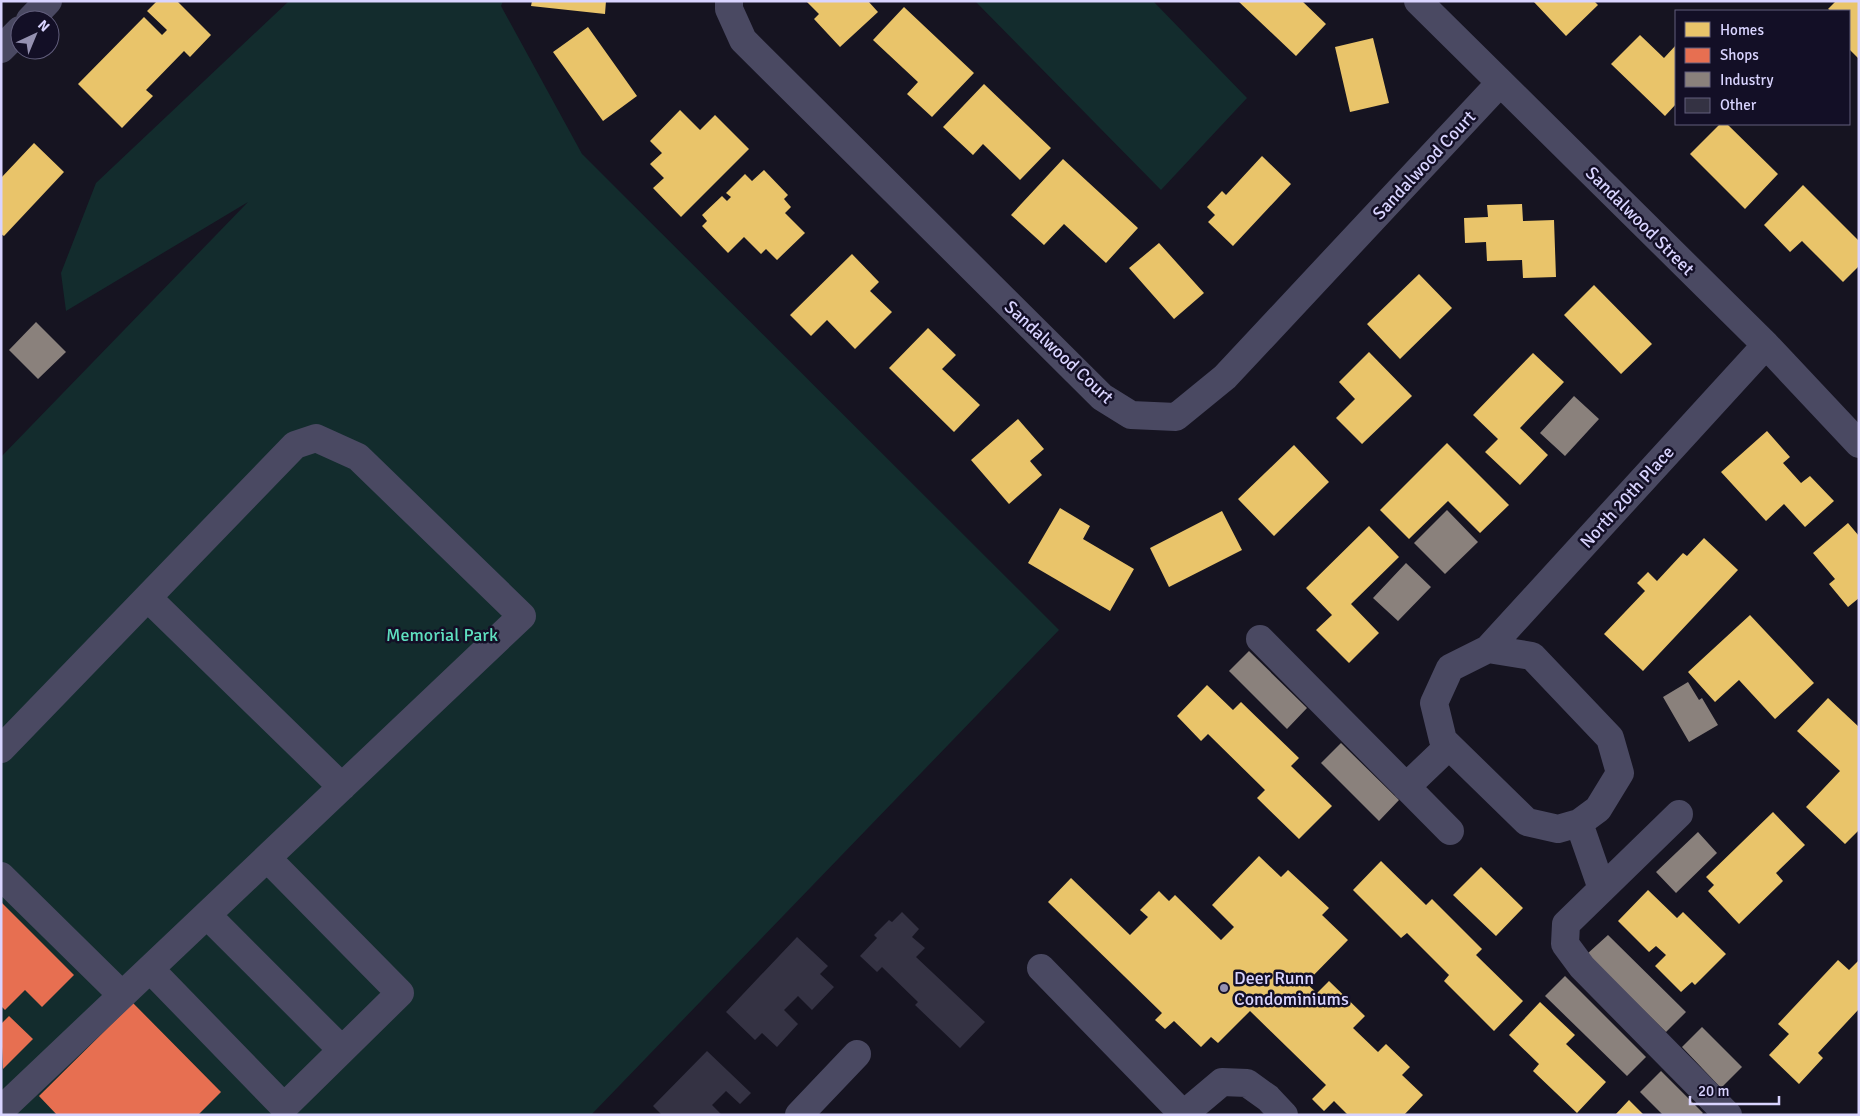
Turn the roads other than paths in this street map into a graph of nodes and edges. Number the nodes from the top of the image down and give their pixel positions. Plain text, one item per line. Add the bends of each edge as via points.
1 (729, 1) edge
2 (1418, 1) edge
3 (10, 40) edge
4 (1, 49) edge
5 (1500, 83) junction
6 (1766, 344) junction
7 (1859, 444) edge
8 (148, 598) junction
9 (1260, 639) dead end
10 (1488, 649) junction
11 (1449, 746) junction
12 (1, 749) edge
13 (342, 787) junction
14 (1406, 787) junction
15 (1679, 814) dead end
16 (1579, 823) junction
17 (1450, 831) dead end
18 (267, 858) junction
19 (1, 876) edge
20 (1602, 889) junction
21 (207, 915) junction
22 (1041, 968) dead end
23 (150, 969) junction
24 (122, 995) junction
25 (342, 1050) junction
26 (857, 1054) dead end
27 (5, 1111) edge
28 (1184, 1114) edge
29 (799, 1115) edge
30 (1284, 1115) edge
31 (1728, 1115) edge

1 - 5 street, Sandalwood Court via 729,9 743,40 1102,397 1131,414 1176,417 1225,377
2 - 5 street, Sandalwood Street
3 - 4 street
5 - 6 street, Sandalwood Street
6 - 7 street, Sandalwood Street
6 - 10 street, North 20th Place
8 - 12 street
8 - 13 street
8 - 13 street via 295,445 316,438 358,457 522,616
9 - 14 street
10 - 11 street, North 20th Place via 1450,668 1434,703 1444,740
10 - 16 street, North 20th Place via 1532,656 1610,738 1620,773 1598,809
11 - 14 street
11 - 16 street, North 20th Place via 1527,822 1558,829
13 - 18 street
14 - 17 street
15 - 20 street
16 - 20 street
18 - 21 street
18 - 25 street via 400,993
19 - 24 street
20 - 31 street via 1566,924 1565,944 1582,967
21 - 23 street
21 - 25 street
22 - 28 street
23 - 24 street
23 - 25 street via 284,1107
24 - 27 street
26 - 29 street
28 - 30 street via 1222,1082 1247,1083

